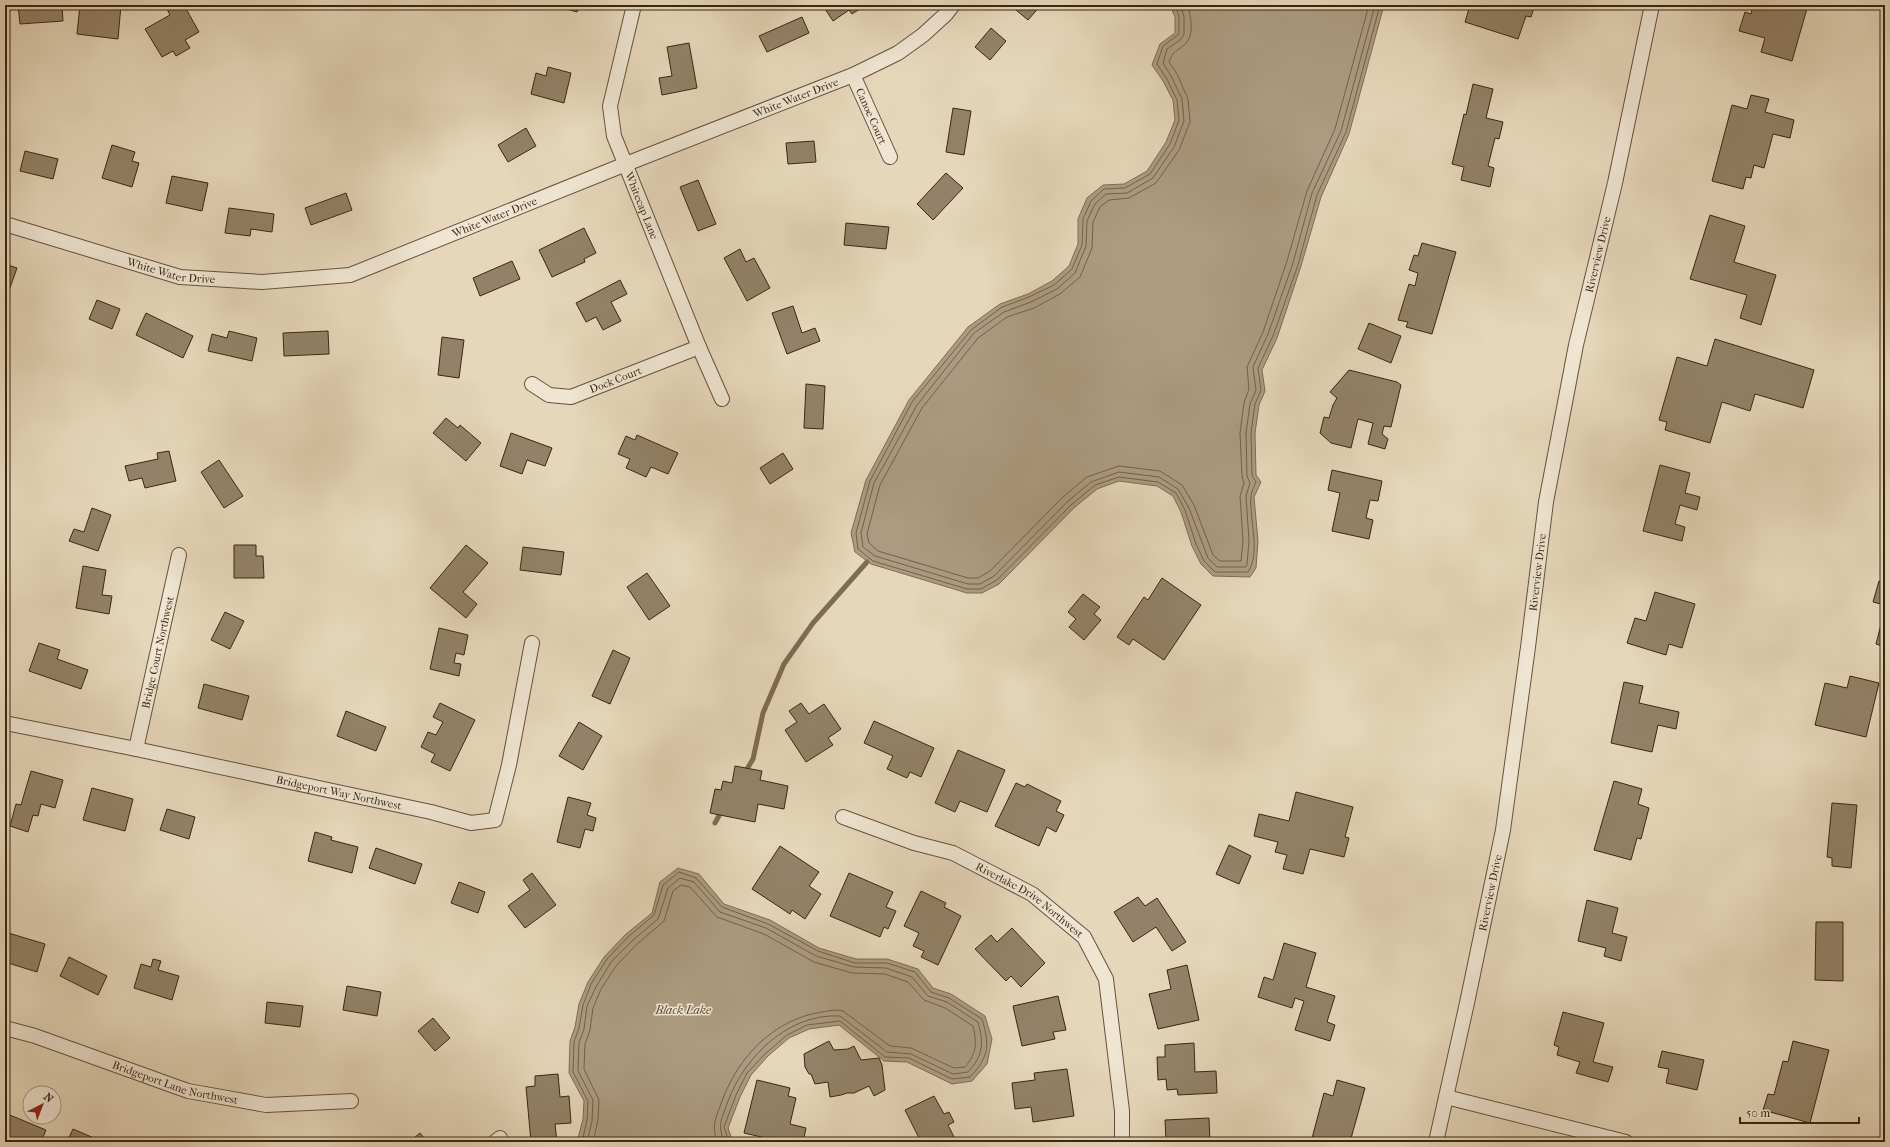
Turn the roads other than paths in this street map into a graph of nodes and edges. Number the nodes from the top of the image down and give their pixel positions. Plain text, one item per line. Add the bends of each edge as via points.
1 (634, 5) edge
2 (953, 5) edge
3 (1652, 5) edge
4 (853, 75) junction
5 (890, 157) dead end
6 (626, 164) junction
7 (5, 224) edge
8 (699, 347) junction
9 (532, 384) dead end
10 (722, 399) dead end
11 (179, 556) dead end
12 (532, 643) dead end
13 (5, 722) edge
14 (136, 749) junction
15 (843, 817) dead end
16 (5, 1028) edge
17 (1446, 1097) junction
18 (352, 1101) dead end
19 (1122, 1142) edge
20 (1436, 1142) edge
21 (1626, 1142) edge

1 - 6 street, Whitecap Lane via 610,106 614,136
2 - 4 street, White Water Drive via 923,35 898,53
3 - 17 street, Riverview Drive via 1620,161 1576,345 1546,502 1503,830
4 - 5 street, Canoe Court
4 - 6 street, White Water Drive
6 - 7 street, White Water Drive via 350,275 262,282 180,277
6 - 8 street, Whitecap Lane
8 - 9 street, Dock Court via 571,397 549,396
8 - 10 street, Whitecap Lane
11 - 14 street, Bridge Court Northwest
12 - 14 street, Bridgeport Way Northwest via 509,765 495,820 471,823 431,812
13 - 14 street, Bridgeport Way Northwest
15 - 19 street, Riverlake Drive Northwest via 953,853 1032,894 1084,937 1106,979 1122,1111
16 - 18 street, Bridgeport Lane Northwest via 35,1036 188,1091 266,1105
17 - 20 street, Riverview Drive
17 - 21 street

